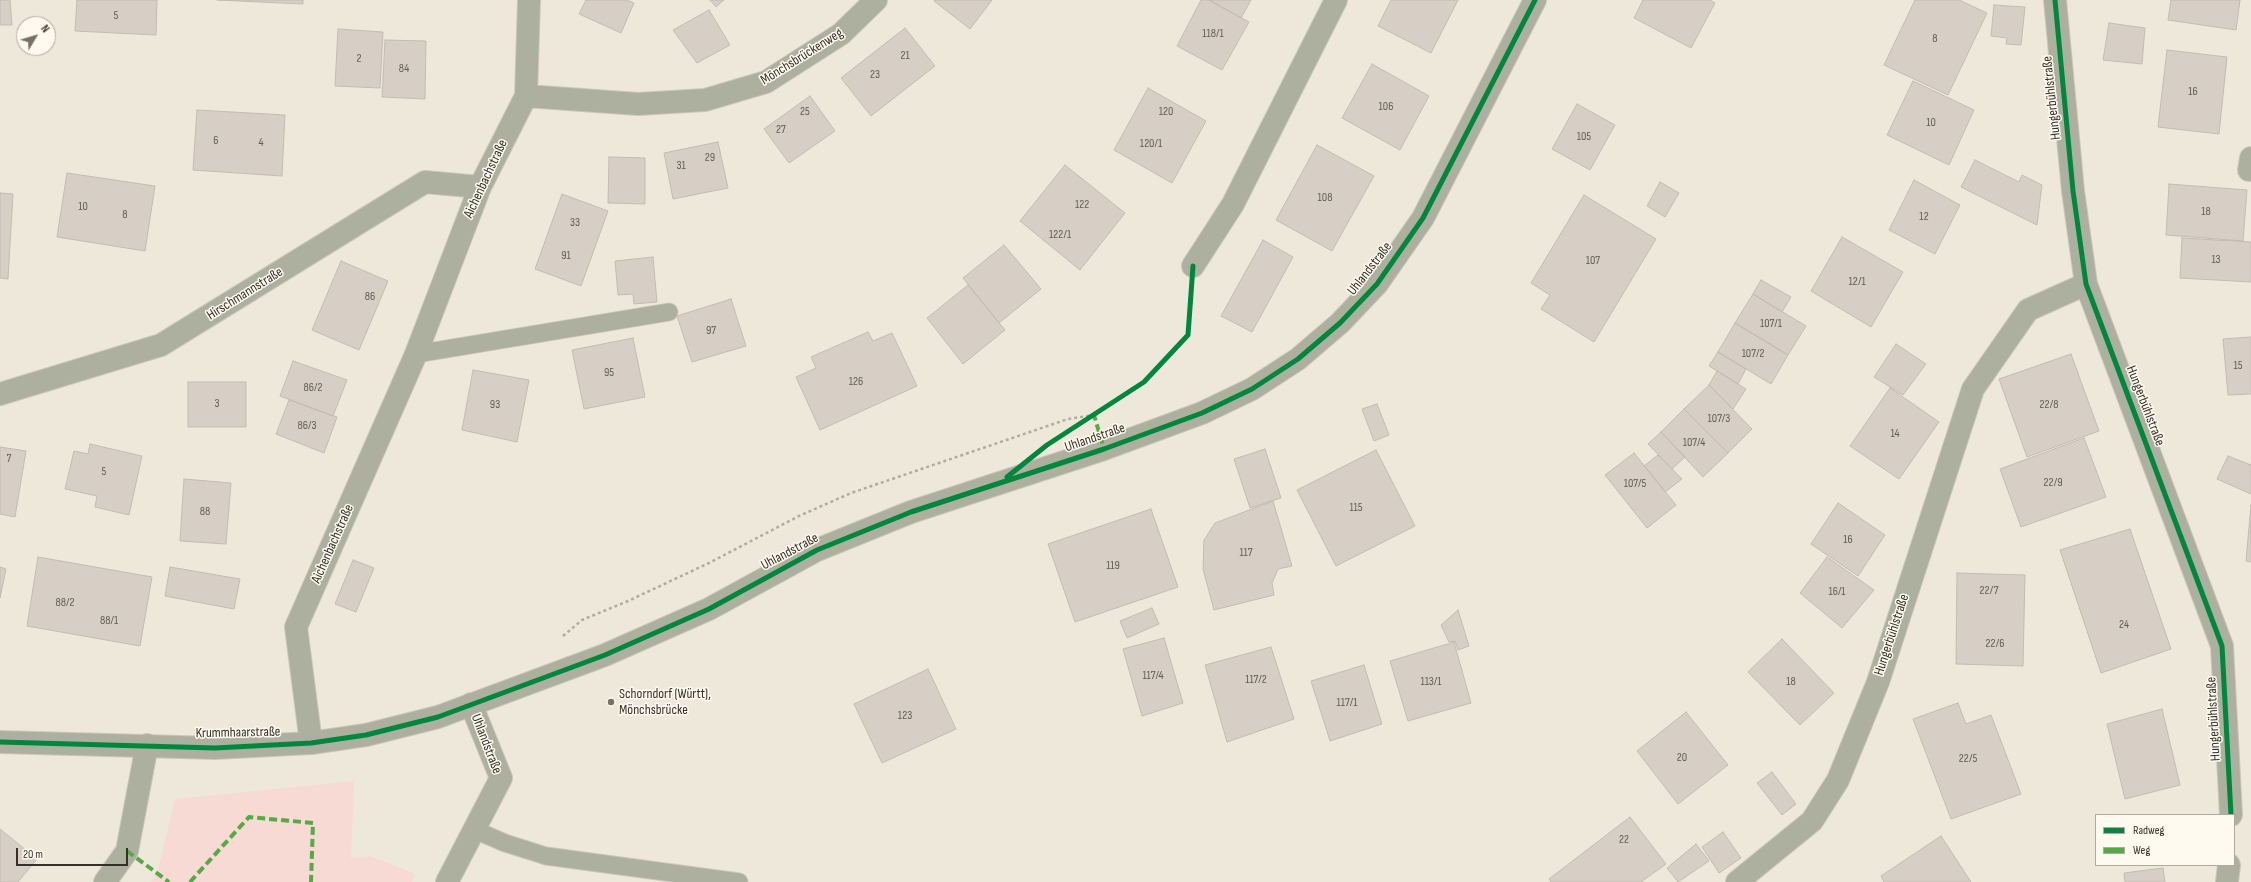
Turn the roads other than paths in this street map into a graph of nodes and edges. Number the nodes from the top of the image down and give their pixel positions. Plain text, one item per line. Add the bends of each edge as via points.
1 (529, 0) edge
2 (876, 0) edge
3 (1336, 0) edge
4 (1535, 0) edge
5 (2054, 0) edge
6 (526, 96) junction
7 (480, 187) junction
8 (1193, 266) dead end
9 (2086, 284) junction
10 (670, 312) dead end
11 (416, 354) junction
12 (0, 394) edge
13 (471, 704) junction
14 (0, 742) edge
15 (311, 743) junction
16 (147, 745) junction
17 (2230, 814) edge
18 (475, 830) junction
19 (2229, 866) edge
20 (105, 882) edge
21 (447, 882) edge
22 (739, 882) edge
23 (1737, 882) edge
24 (2227, 882) edge

1 - 6 street, Aichenbachstraße
2 - 6 street, Mönchsbrückenweg via 841,34 766,82 705,100 638,104
3 - 8 street via 1233,204
4 - 13 street, Uhlandstraße via 1423,218 1377,284 1340,323 1298,359 1252,389 1202,413 1104,449 911,512 817,550 709,609 619,649
5 - 9 street, Hungerbühlstraße via 2073,191
6 - 7 street, Aichenbachstraße
7 - 11 street, Aichenbachstraße
7 - 12 street, Hirschmannstraße via 425,182 161,346
9 - 17 street, Hungerbühlstraße via 2222,646
9 - 23 street, Hungerbühlstraße via 2028,310 1973,389 1878,682 1838,780 1812,821
10 - 11 lane
11 - 15 street, Aichenbachstraße via 296,627
13 - 15 street, Krummhaarstraße via 438,717 366,735
13 - 18 street, Uhlandstraße via 501,778
14 - 16 street, Krummhaarstraße
15 - 16 street, Krummhaarstraße via 215,748
16 - 20 street via 127,851
18 - 21 street, Uhlandstraße
18 - 22 lane via 546,856
19 - 24 street

